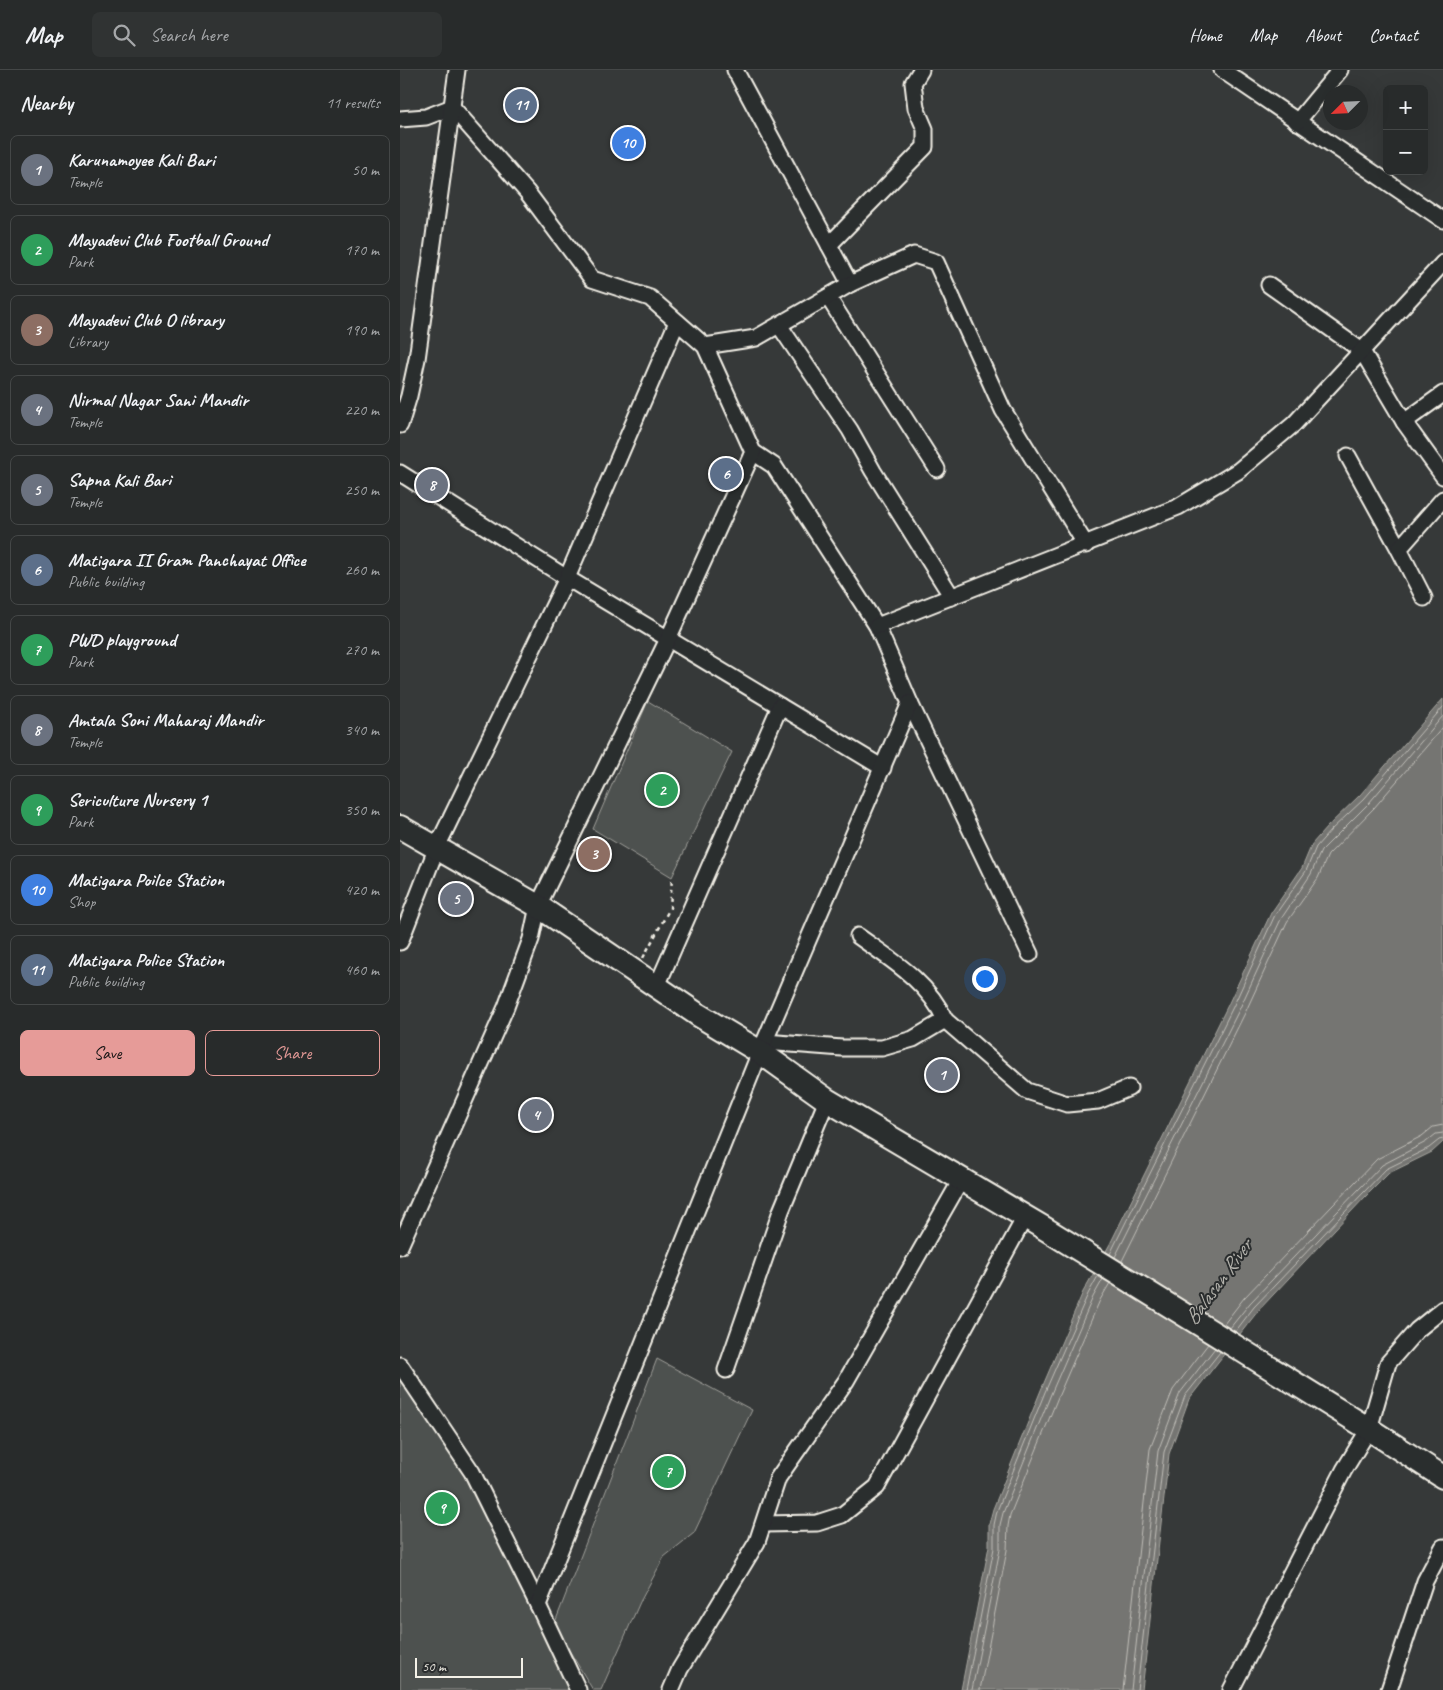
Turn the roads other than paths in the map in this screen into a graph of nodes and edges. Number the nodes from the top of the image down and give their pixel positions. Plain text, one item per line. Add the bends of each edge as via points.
1 (457, 70) edge
2 (735, 70) edge
3 (921, 70) edge
4 (1222, 70) edge
5 (1340, 70) edge
6 (452, 107) junction
7 (400, 119) edge
8 (1297, 122) junction
9 (1443, 220) edge
10 (829, 245) junction
11 (1443, 263) edge
12 (850, 284) junction
13 (1269, 285) dead end
14 (828, 297) junction
15 (676, 322) junction
16 (779, 325) junction
17 (705, 346) junction
18 (1362, 351) junction
19 (1443, 394) edge
20 (1404, 422) junction
21 (400, 425) edge
22 (753, 452) junction
23 (1348, 456) dead end
24 (937, 469) dead end
25 (400, 473) edge
26 (1443, 476) edge
27 (1443, 499) edge
28 (1086, 545) junction
29 (1399, 549) junction
30 (567, 578) junction
31 (952, 597) junction
32 (1424, 598) dead end
33 (877, 626) junction
34 (668, 639) junction
35 (910, 704) junction
36 (780, 706) junction
37 (882, 768) junction
38 (400, 827) edge
39 (437, 847) junction
40 (538, 906) junction
41 (858, 936) dead end
42 (400, 942) edge
43 (1030, 954) dead end
44 (657, 986) junction
45 (944, 1020) junction
46 (763, 1047) junction
47 (1129, 1088) dead end
48 (827, 1100) junction
49 (961, 1180) junction
50 (1034, 1222) junction
51 (400, 1246) edge
52 (1443, 1309) edge
53 (400, 1365) edge
54 (726, 1370) dead end
55 (1369, 1429) junction
56 (1443, 1477) edge
57 (764, 1524) junction
58 (1443, 1547) edge
59 (538, 1604) junction
60 (578, 1690) edge
61 (671, 1690) edge
62 (1231, 1690) edge
63 (1389, 1690) edge

1 - 6 street
2 - 10 street
3 - 10 street via 913,83 916,108 925,129 925,147
4 - 8 street
5 - 8 street
6 - 7 street via 426,117
6 - 15 street via 527,192 592,279 650,298
6 - 21 street via 417,359
8 - 9 street
10 - 12 street
11 - 18 street
12 - 14 street
12 - 28 street via 914,255 936,262 1003,410
13 - 18 street
14 - 16 street
14 - 24 street
15 - 17 street
15 - 30 street
16 - 17 street via 756,338
16 - 31 street via 850,430
17 - 22 street
18 - 20 street
18 - 28 street via 1294,424 1238,471 1178,507
19 - 20 street
20 - 26 street
22 - 33 street via 774,466
22 - 34 street
23 - 29 street
25 - 30 street
27 - 29 street
28 - 31 street
29 - 32 street
30 - 34 street
30 - 39 street
31 - 33 street
33 - 35 street
34 - 36 street
34 - 40 street
35 - 37 street
35 - 43 street
36 - 37 street
36 - 44 street
37 - 46 street
38 - 39 highway
39 - 40 highway
39 - 42 street
40 - 44 highway
40 - 51 street via 531,939 506,1007
41 - 45 street via 912,976 940,1009
44 - 46 highway via 696,1014
45 - 46 street via 913,1039 882,1048
45 - 47 street via 1027,1091 1067,1104 1098,1101
46 - 48 highway
46 - 59 street
48 - 49 highway
48 - 54 street via 781,1211
49 - 50 highway
49 - 57 street via 846,1381 778,1478
50 - 55 highway
50 - 57 street via 877,1487 842,1515 817,1524
52 - 55 street via 1417,1330 1388,1363
53 - 59 street via 472,1472
55 - 56 highway
55 - 62 street via 1344,1470
57 - 61 street via 758,1542 680,1668
58 - 63 street via 1425,1581
59 - 60 street

